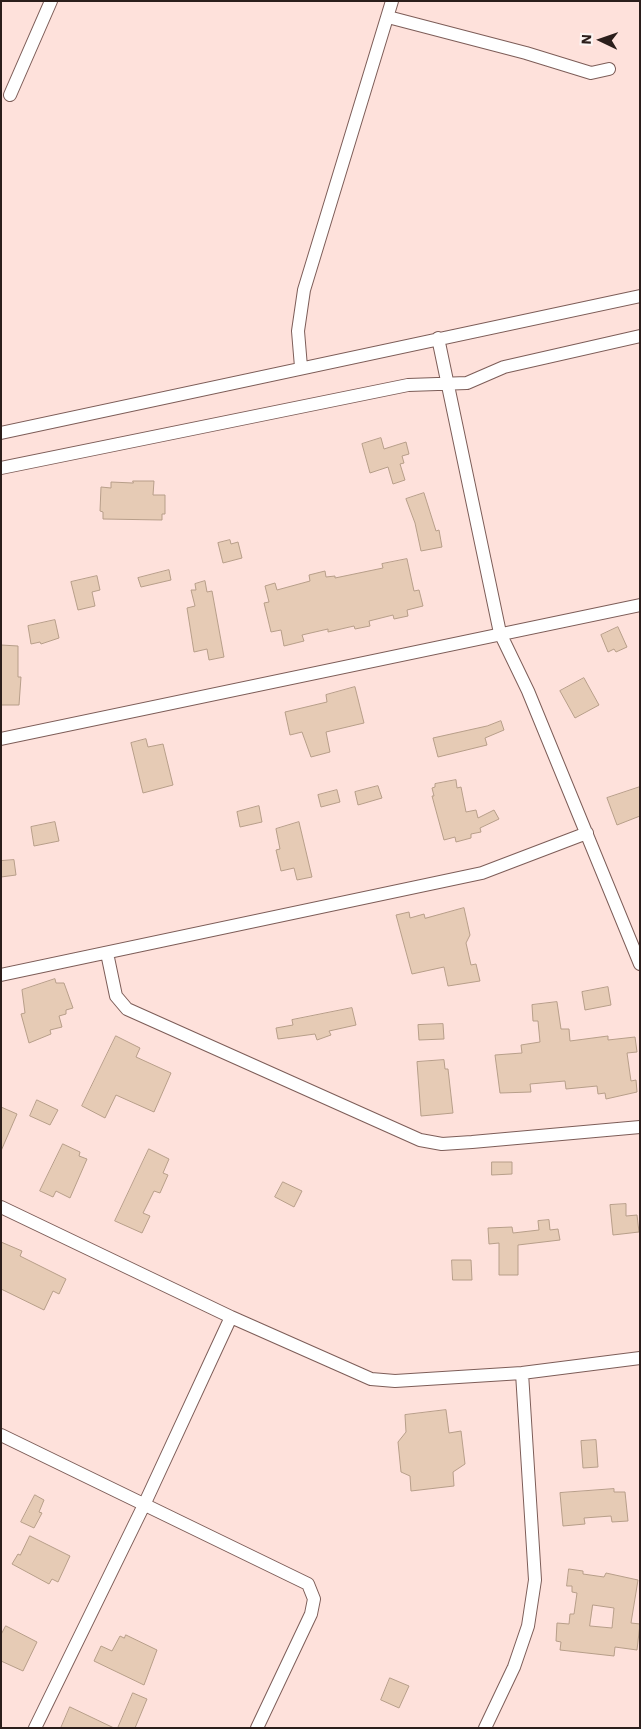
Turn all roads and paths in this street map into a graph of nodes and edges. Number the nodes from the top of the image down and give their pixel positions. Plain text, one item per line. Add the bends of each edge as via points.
1 (51, 1) edge
2 (392, 1) edge
3 (388, 17) junction
4 (609, 70) dead end
5 (10, 95) dead end
6 (640, 296) edge
7 (640, 336) edge
8 (438, 338) junction
9 (301, 367) junction
10 (448, 384) junction
11 (1, 433) edge
12 (1, 468) edge
13 (640, 605) edge
14 (500, 633) junction
15 (1, 739) edge
16 (588, 833) junction
17 (107, 952) junction
18 (640, 964) edge
19 (1, 975) edge
20 (640, 1127) edge
21 (1, 1207) edge
22 (231, 1317) junction
23 (640, 1358) edge
24 (522, 1373) junction
25 (1, 1435) edge
26 (144, 1506) junction
27 (35, 1728) edge
28 (257, 1728) edge
29 (485, 1728) edge

1 - 5 street
2 - 3 street
3 - 4 street via 526,52 591,73
3 - 9 street via 304,290 298,331
6 - 8 street
7 - 10 street via 504,366 476,380
8 - 9 street
8 - 10 street
9 - 11 street
10 - 12 street via 408,385
10 - 14 street
13 - 14 street
14 - 15 street
14 - 16 street
16 - 17 street via 482,873
16 - 18 street
17 - 19 street
17 - 20 street via 116,996 127,1009 420,1140 442,1144
21 - 22 street
22 - 24 street via 371,1379 395,1381
22 - 26 street
23 - 24 street
24 - 29 street via 535,1580 528,1626 514,1667
25 - 26 street
26 - 27 street
26 - 28 street via 308,1584 314,1599 311,1614

